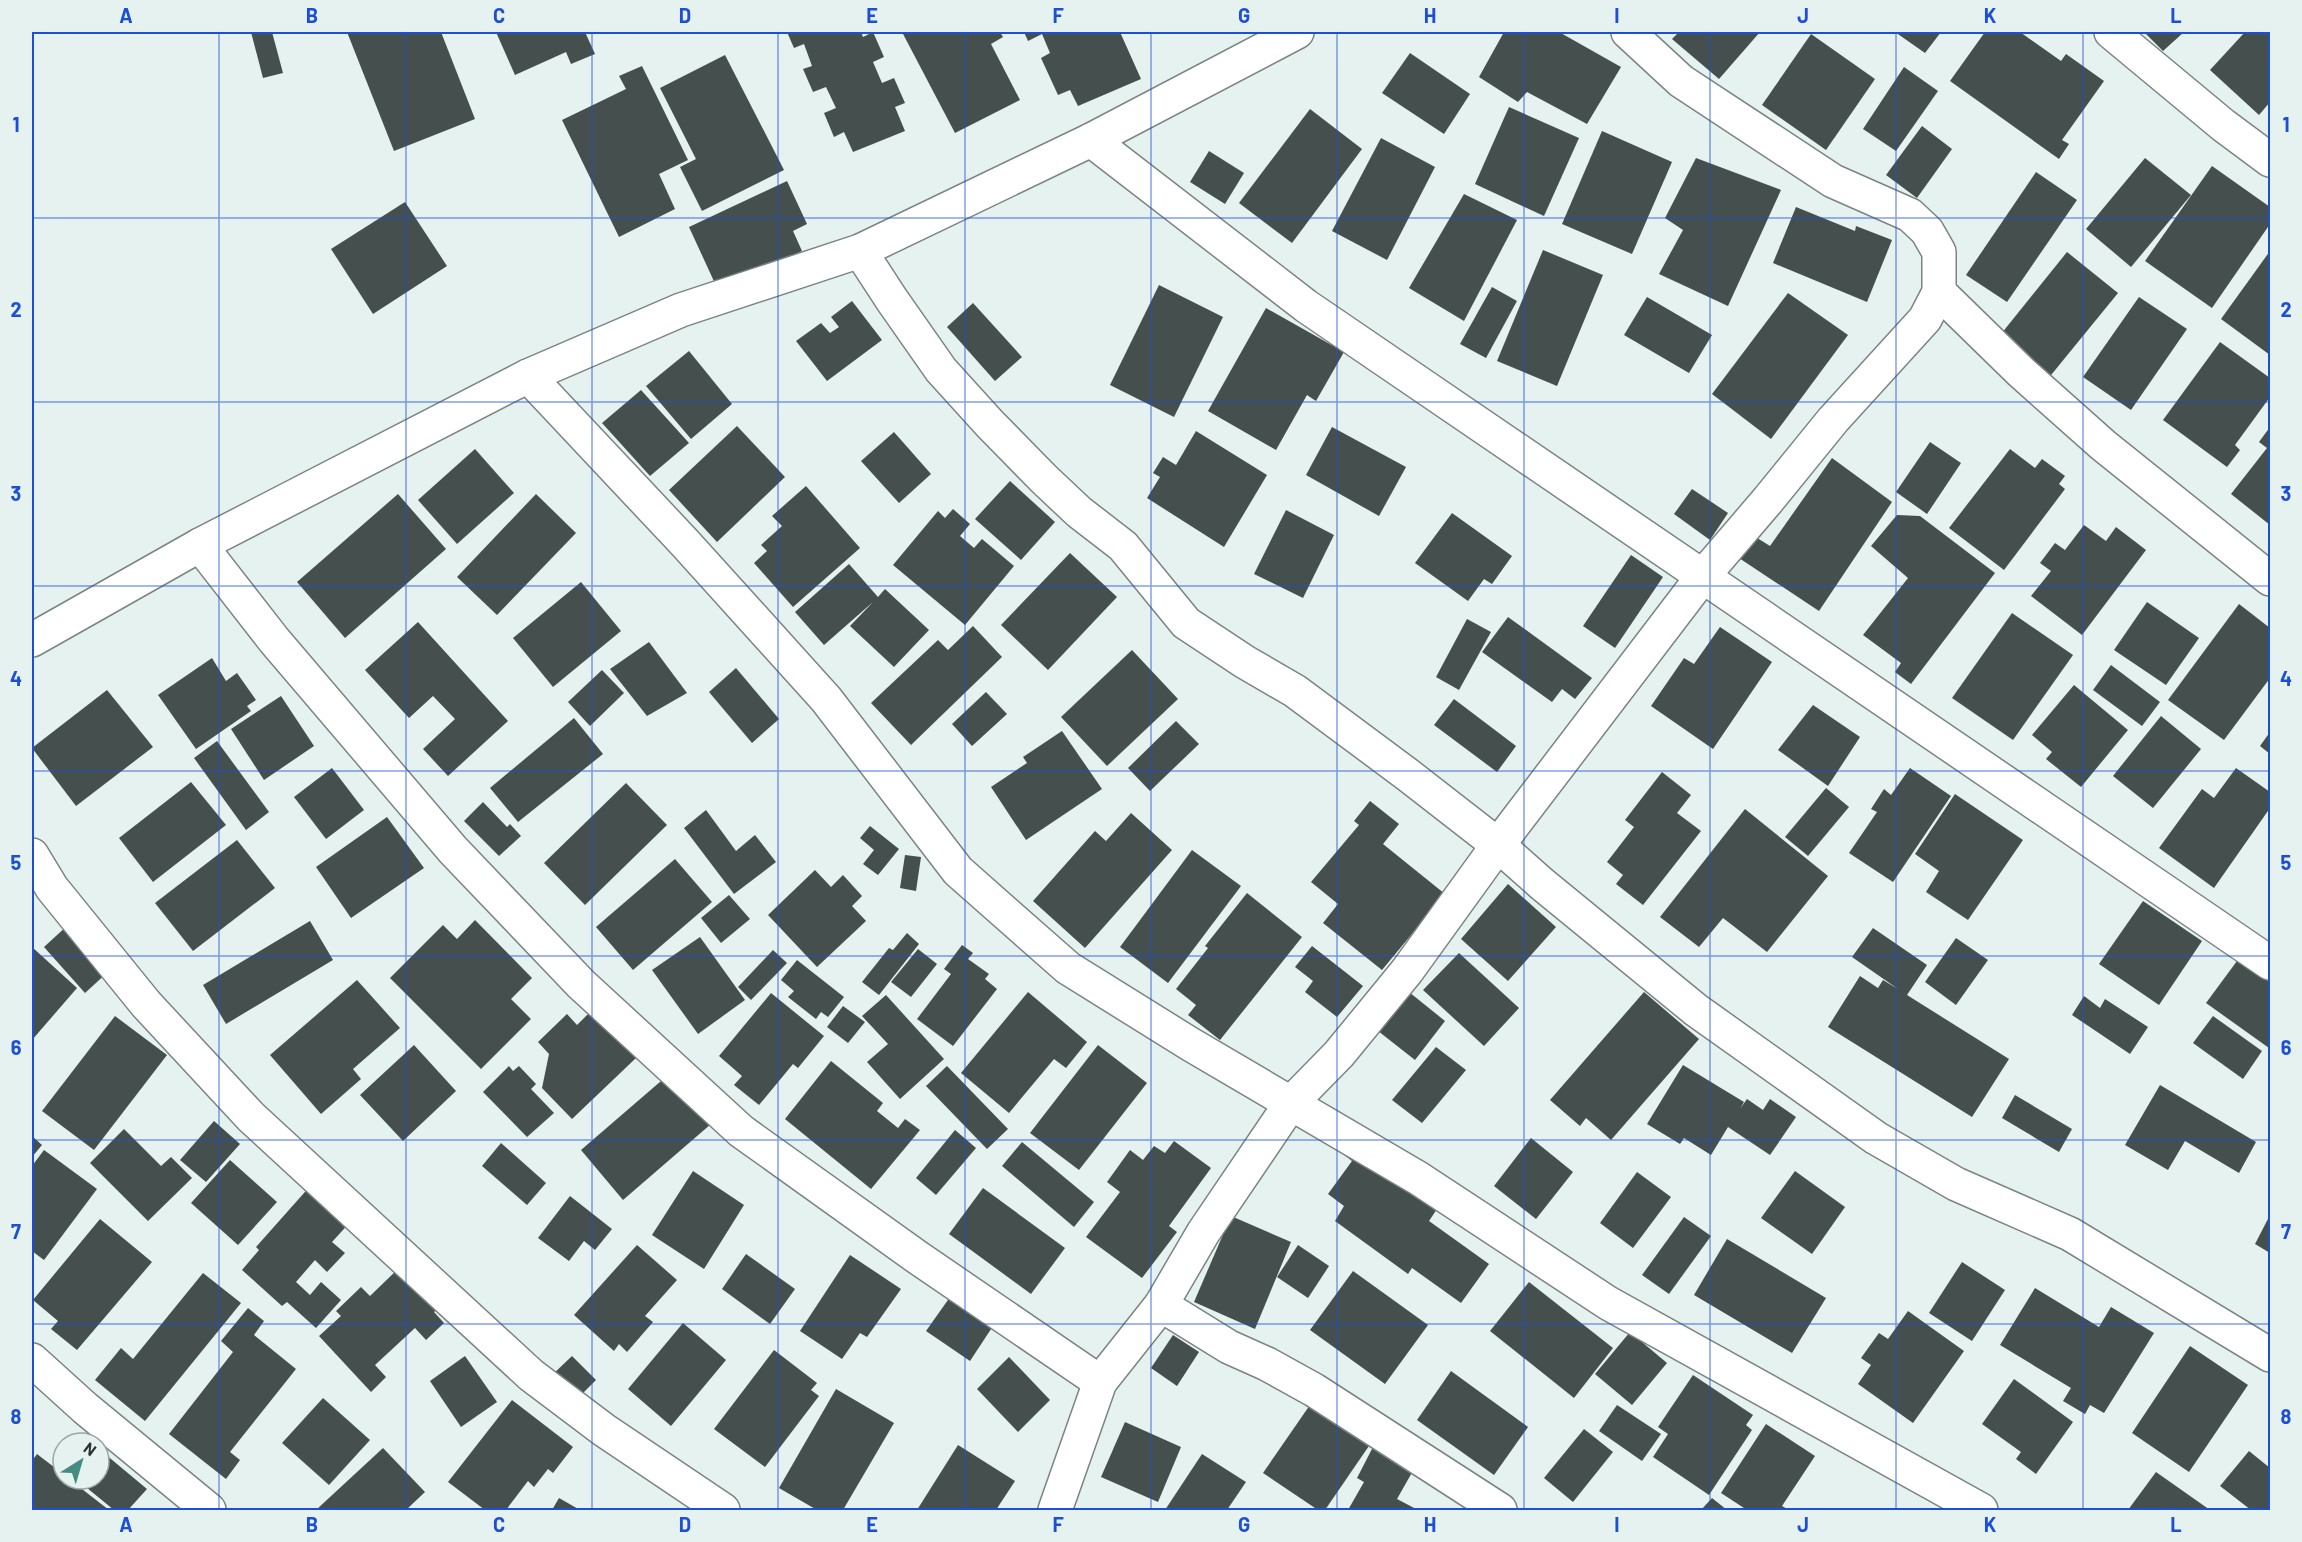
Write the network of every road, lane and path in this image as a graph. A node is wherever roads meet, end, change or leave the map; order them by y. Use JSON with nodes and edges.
{"nodes":[{"id":1,"x":1298,"y":32,"type":"edge"},
{"id":2,"x":1628,"y":32,"type":"edge"},
{"id":3,"x":2111,"y":32,"type":"edge"},
{"id":4,"x":1091,"y":140,"type":"junction"},
{"id":5,"x":2264,"y":143,"type":"edge"},
{"id":6,"x":860,"y":251,"type":"junction"},
{"id":7,"x":1939,"y":292,"type":"junction"},
{"id":8,"x":528,"y":376,"type":"junction"},
{"id":9,"x":200,"y":545,"type":"junction"},
{"id":10,"x":1703,"y":576,"type":"junction"},
{"id":11,"x":2271,"y":579,"type":"edge"},
{"id":12,"x":32,"y":640,"type":"edge"},
{"id":13,"x":1498,"y":845,"type":"junction"},
{"id":14,"x":32,"y":855,"type":"edge"},
{"id":15,"x":2271,"y":963,"type":"edge"},
{"id":16,"x":1291,"y":1103,"type":"junction"},
{"id":17,"x":1161,"y":1305,"type":"junction"},
{"id":18,"x":2271,"y":1355,"type":"edge"},
{"id":19,"x":32,"y":1360,"type":"edge"},
{"id":20,"x":1100,"y":1382,"type":"junction"},
{"id":21,"x":1059,"y":1509,"type":"edge"},
{"id":22,"x":209,"y":1510,"type":"edge"},
{"id":23,"x":723,"y":1510,"type":"edge"},
{"id":24,"x":1500,"y":1510,"type":"edge"},
{"id":25,"x":1981,"y":1510,"type":"edge"}],
"edges":[{"from":1,"to":4,"type":"street"},
{"from":2,"to":7,"type":"street"},
{"from":3,"to":5,"type":"street"},
{"from":4,"to":6,"type":"street"},
{"from":4,"to":10,"type":"street"},
{"from":6,"to":8,"type":"street"},
{"from":6,"to":13,"type":"street"},
{"from":7,"to":10,"type":"street"},
{"from":7,"to":11,"type":"street"},
{"from":8,"to":9,"type":"street"},
{"from":8,"to":16,"type":"street"},
{"from":9,"to":12,"type":"street"},
{"from":9,"to":20,"type":"street"},
{"from":10,"to":13,"type":"street"},
{"from":10,"to":15,"type":"street"},
{"from":13,"to":16,"type":"street"},
{"from":13,"to":18,"type":"street"},
{"from":14,"to":23,"type":"street"},
{"from":16,"to":17,"type":"street"},
{"from":16,"to":25,"type":"street"},
{"from":17,"to":20,"type":"street"},
{"from":17,"to":24,"type":"street"},
{"from":19,"to":22,"type":"street"},
{"from":20,"to":21,"type":"street"}]}
